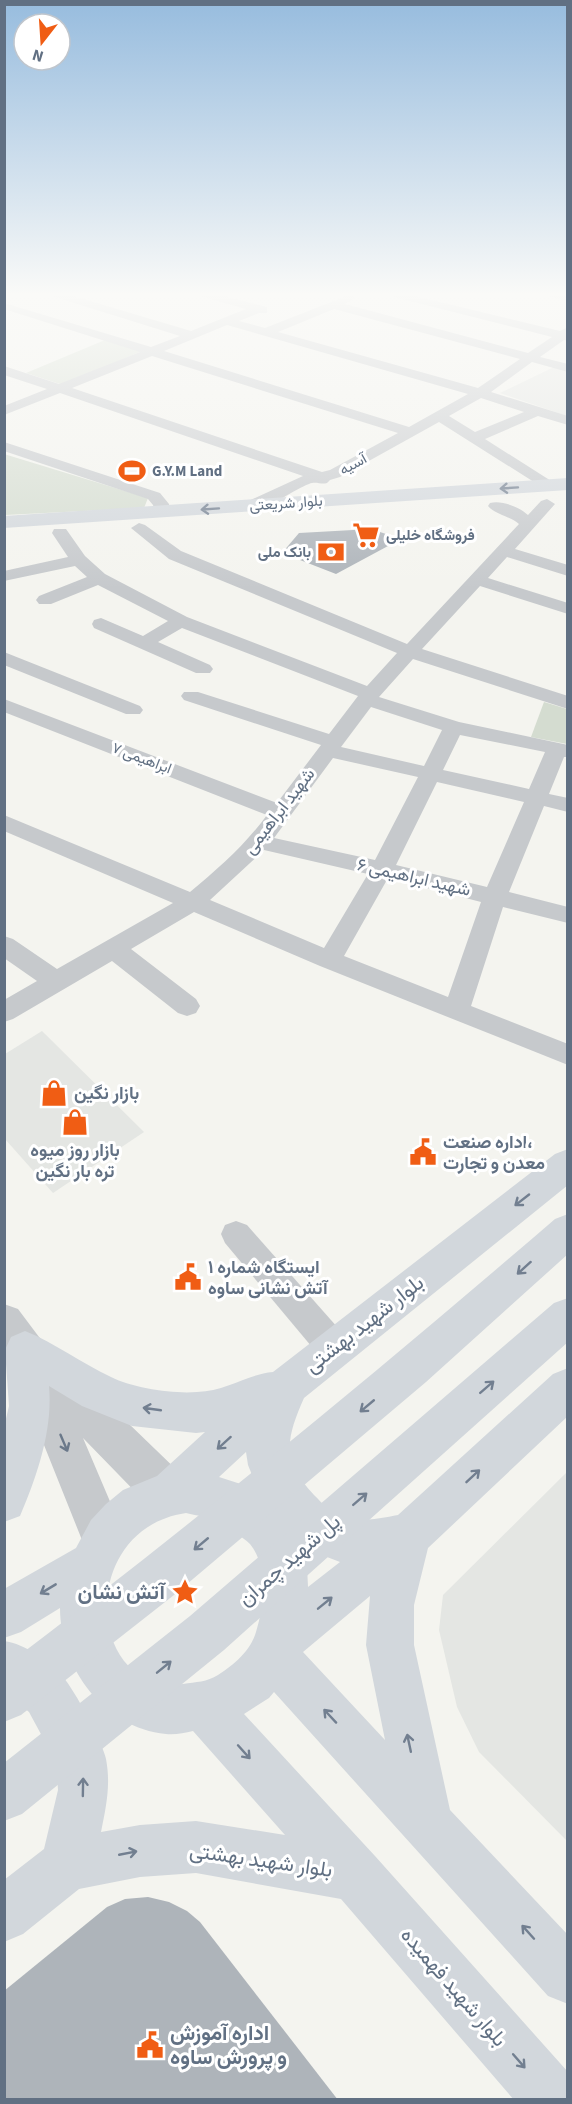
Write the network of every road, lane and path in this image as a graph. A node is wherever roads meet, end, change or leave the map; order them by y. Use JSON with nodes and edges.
{"nodes":[{"id":1,"x":52,"y":393,"type":"edge"},
{"id":2,"x":75,"y":393,"type":"edge"},
{"id":3,"x":286,"y":393,"type":"edge"},
{"id":4,"x":480,"y":393,"type":"joint"},
{"id":5,"x":4,"y":411,"type":"edge"},
{"id":6,"x":537,"y":411,"type":"junction"},
{"id":7,"x":439,"y":416,"type":"junction"},
{"id":8,"x":567,"y":421,"type":"edge"},
{"id":9,"x":411,"y":432,"type":"junction"},
{"id":10,"x":474,"y":438,"type":"junction"},
{"id":11,"x":4,"y":446,"type":"edge"},
{"id":12,"x":319,"y":476,"type":"junction"},
{"id":13,"x":555,"y":491,"type":"edge"},
{"id":14,"x":343,"y":498,"type":"junction"},
{"id":15,"x":567,"y":502,"type":"edge"},
{"id":16,"x":250,"y":506,"type":"junction"},
{"id":17,"x":496,"y":506,"type":"junction"},
{"id":18,"x":162,"y":512,"type":"junction"},
{"id":19,"x":4,"y":522,"type":"edge"},
{"id":20,"x":528,"y":524,"type":"junction"},
{"id":21,"x":140,"y":528,"type":"junction"},
{"id":22,"x":60,"y":533,"type":"junction"},
{"id":23,"x":4,"y":536,"type":"edge"},
{"id":24,"x":504,"y":551,"type":"junction"},
{"id":25,"x":80,"y":560,"type":"junction"},
{"id":26,"x":567,"y":571,"type":"edge"},
{"id":27,"x":4,"y":576,"type":"edge"},
{"id":28,"x":99,"y":578,"type":"junction"},
{"id":29,"x":475,"y":579,"type":"junction"},
{"id":30,"x":45,"y":600,"type":"dead end"},
{"id":31,"x":567,"y":609,"type":"edge"},
{"id":32,"x":181,"y":621,"type":"junction"},
{"id":33,"x":101,"y":624,"type":"dead end"},
{"id":34,"x":144,"y":644,"type":"junction"},
{"id":35,"x":408,"y":651,"type":"junction"},
{"id":36,"x":4,"y":658,"type":"edge"},
{"id":37,"x":203,"y":669,"type":"dead end"},
{"id":38,"x":191,"y":696,"type":"dead end"},
{"id":39,"x":368,"y":696,"type":"junction"},
{"id":40,"x":567,"y":703,"type":"edge"},
{"id":41,"x":4,"y":705,"type":"edge"},
{"id":42,"x":133,"y":710,"type":"dead end"},
{"id":43,"x":454,"y":727,"type":"junction"},
{"id":44,"x":329,"y":746,"type":"junction"},
{"id":45,"x":562,"y":750,"type":"edge"},
{"id":46,"x":429,"y":775,"type":"junction"},
{"id":47,"x":538,"y":798,"type":"junction"},
{"id":48,"x":567,"y":805,"type":"edge"},
{"id":49,"x":280,"y":812,"type":"junction"},
{"id":50,"x":4,"y":822,"type":"edge"},
{"id":51,"x":259,"y":842,"type":"junction"},
{"id":52,"x":382,"y":869,"type":"junction"},
{"id":53,"x":495,"y":896,"type":"junction"},
{"id":54,"x":193,"y":902,"type":"junction"},
{"id":55,"x":567,"y":915,"type":"edge"},
{"id":56,"x":4,"y":945,"type":"edge"},
{"id":57,"x":114,"y":949,"type":"junction"},
{"id":58,"x":329,"y":960,"type":"junction"},
{"id":59,"x":57,"y":982,"type":"junction"},
{"id":60,"x":187,"y":1006,"type":"dead end"},
{"id":61,"x":456,"y":1010,"type":"junction"},
{"id":62,"x":4,"y":1011,"type":"edge"},
{"id":63,"x":567,"y":1055,"type":"edge"},
{"id":64,"x":567,"y":1164,"type":"edge"},
{"id":65,"x":567,"y":1230,"type":"edge"},
{"id":66,"x":236,"y":1234,"type":"dead end"},
{"id":67,"x":567,"y":1316,"type":"edge"},
{"id":68,"x":15,"y":1336,"type":"edge"},
{"id":69,"x":334,"y":1348,"type":"junction"},
{"id":70,"x":290,"y":1384,"type":"junction"},
{"id":71,"x":567,"y":1388,"type":"edge"},
{"id":72,"x":169,"y":1494,"type":"junction"},
{"id":73,"x":4,"y":1500,"type":"edge"},
{"id":74,"x":409,"y":1535,"type":"junction"},
{"id":75,"x":97,"y":1551,"type":"junction"},
{"id":76,"x":4,"y":1615,"type":"edge"},
{"id":77,"x":276,"y":1647,"type":"junction"},
{"id":78,"x":4,"y":1665,"type":"edge"},
{"id":79,"x":4,"y":1698,"type":"edge"},
{"id":80,"x":205,"y":1708,"type":"junction"},
{"id":81,"x":4,"y":1796,"type":"edge"},
{"id":82,"x":427,"y":1821,"type":"junction"},
{"id":83,"x":67,"y":1865,"type":"junction"},
{"id":84,"x":356,"y":1875,"type":"junction"},
{"id":85,"x":4,"y":1915,"type":"edge"},
{"id":86,"x":567,"y":1976,"type":"edge"},
{"id":87,"x":553,"y":2100,"type":"edge"}],
"edges":[{"from":1,"to":5,"type":"street"},
{"from":2,"to":12,"type":"street"},
{"from":3,"to":9,"type":"street"},
{"from":4,"to":6,"type":"street"},
{"from":4,"to":7,"type":"street","name":"آسیه"},
{"from":6,"to":8,"type":"street"},
{"from":6,"to":10,"type":"street"},
{"from":7,"to":9,"type":"street","name":"آسیه"},
{"from":7,"to":10,"type":"street"},
{"from":9,"to":12,"type":"street","name":"آسیه"},
{"from":10,"to":13,"type":"street"},
{"from":11,"to":18,"type":"street"},
{"from":12,"to":14,"type":"street"},
{"from":12,"to":16,"type":"street","name":"آسیه"},
{"from":13,"to":14,"type":"main road","name":"بلوار شریعتی","one_way":true},
{"from":13,"to":15,"type":"main road","name":"بلوار شریعتی"},
{"from":13,"to":17,"type":"main road","name":"بلوار شریعتی"},
{"from":13,"to":20,"type":"street","name":"شهید ابراهیمی"},
{"from":14,"to":16,"type":"main road","name":"بلوار شریعتی"},
{"from":16,"to":18,"type":"main road","name":"بلوار شریعتی","one_way":true},
{"from":17,"to":20,"type":"street"},
{"from":17,"to":21,"type":"main road","name":"بلوار شریعتی"},
{"from":18,"to":19,"type":"main road","name":"بلوار شریعتی"},
{"from":20,"to":24,"type":"street","name":"شهید ابراهیمی"},
{"from":21,"to":22,"type":"main road","name":"بلوار شریعتی"},
{"from":21,"to":35,"type":"street"},
{"from":22,"to":23,"type":"main road","name":"بلوار شریعتی"},
{"from":22,"to":25,"type":"street"},
{"from":24,"to":26,"type":"street"},
{"from":24,"to":29,"type":"street","name":"شهید ابراهیمی"},
{"from":25,"to":27,"type":"street"},
{"from":25,"to":28,"type":"street"},
{"from":28,"to":30,"type":"street"},
{"from":28,"to":32,"type":"street"},
{"from":29,"to":31,"type":"street"},
{"from":29,"to":35,"type":"street","name":"شهید ابراهیمی"},
{"from":32,"to":34,"type":"street"},
{"from":32,"to":39,"type":"street"},
{"from":33,"to":34,"type":"street"},
{"from":34,"to":37,"type":"street"},
{"from":35,"to":39,"type":"street","name":"شهید ابراهیمی"},
{"from":35,"to":40,"type":"street"},
{"from":36,"to":42,"type":"street"},
{"from":38,"to":44,"type":"street"},
{"from":39,"to":43,"type":"street"},
{"from":39,"to":44,"type":"street","name":"شهید ابراهیمی"},
{"from":41,"to":49,"type":"street","name":"ابراهیمی ۷"},
{"from":43,"to":45,"type":"street"},
{"from":43,"to":46,"type":"street"},
{"from":44,"to":46,"type":"street"},
{"from":44,"to":49,"type":"street","name":"شهید ابراهیمی"},
{"from":45,"to":47,"type":"street"},
{"from":46,"to":47,"type":"street"},
{"from":46,"to":52,"type":"street"},
{"from":47,"to":48,"type":"street"},
{"from":47,"to":53,"type":"street"},
{"from":49,"to":51,"type":"street","name":"شهید ابراهیمی"},
{"from":50,"to":54,"type":"street"},
{"from":51,"to":52,"type":"street","name":"شهید ابراهیمی ۶"},
{"from":51,"to":54,"type":"street","name":"شهید ابراهیمی"},
{"from":52,"to":53,"type":"street","name":"شهید ابراهیمی ۶"},
{"from":52,"to":58,"type":"street"},
{"from":53,"to":55,"type":"street","name":"شهید ابراهیمی ۶"},
{"from":53,"to":61,"type":"street"},
{"from":54,"to":57,"type":"street","name":"شهید ابراهیمی"},
{"from":54,"to":58,"type":"street"},
{"from":56,"to":59,"type":"street"},
{"from":57,"to":59,"type":"street","name":"شهید ابراهیمی"},
{"from":57,"to":60,"type":"street"},
{"from":58,"to":61,"type":"street"},
{"from":59,"to":62,"type":"street","name":"شهید ابراهیمی"},
{"from":61,"to":63,"type":"street"},
{"from":64,"to":69,"type":"main road","name":"بلوار شهید بهشتی","one_way":true},
{"from":65,"to":79,"type":"main road","one_way":true},
{"from":66,"to":69,"type":"street"},
{"from":81,"to":67,"type":"main road","name":"پل شهید چمران","one_way":true},
{"from":70,"to":68,"type":"main road","one_way":true},
{"from":68,"to":72,"type":"street"},
{"from":68,"to":73,"type":"main road"},
{"from":68,"to":75,"type":"street","one_way":true},
{"from":69,"to":70,"type":"main road","name":"بلوار شهید بهشتی"},
{"from":70,"to":72,"type":"main road","name":"بلوار شهید بهشتی","one_way":true},
{"from":70,"to":74,"type":"main road"},
{"from":74,"to":71,"type":"main road","one_way":true},
{"from":72,"to":75,"type":"main road"},
{"from":72,"to":77,"type":"main road"},
{"from":77,"to":74,"type":"main road","one_way":true},
{"from":82,"to":74,"type":"main road","one_way":true},
{"from":75,"to":76,"type":"main road","one_way":true},
{"from":75,"to":80,"type":"main road"},
{"from":77,"to":80,"type":"main road"},
{"from":82,"to":77,"type":"main road","one_way":true},
{"from":83,"to":78,"type":"main road","one_way":true},
{"from":80,"to":84,"type":"main road","name":"بلوار شهید فهمیده","one_way":true},
{"from":86,"to":82,"type":"main road","one_way":true},
{"from":83,"to":84,"type":"main road","name":"بلوار شهید بهشتی","one_way":true},
{"from":83,"to":85,"type":"main road","name":"بلوار شهید بهشتی"},
{"from":84,"to":87,"type":"main road","name":"بلوار شهید فهمیده","one_way":true}]}
